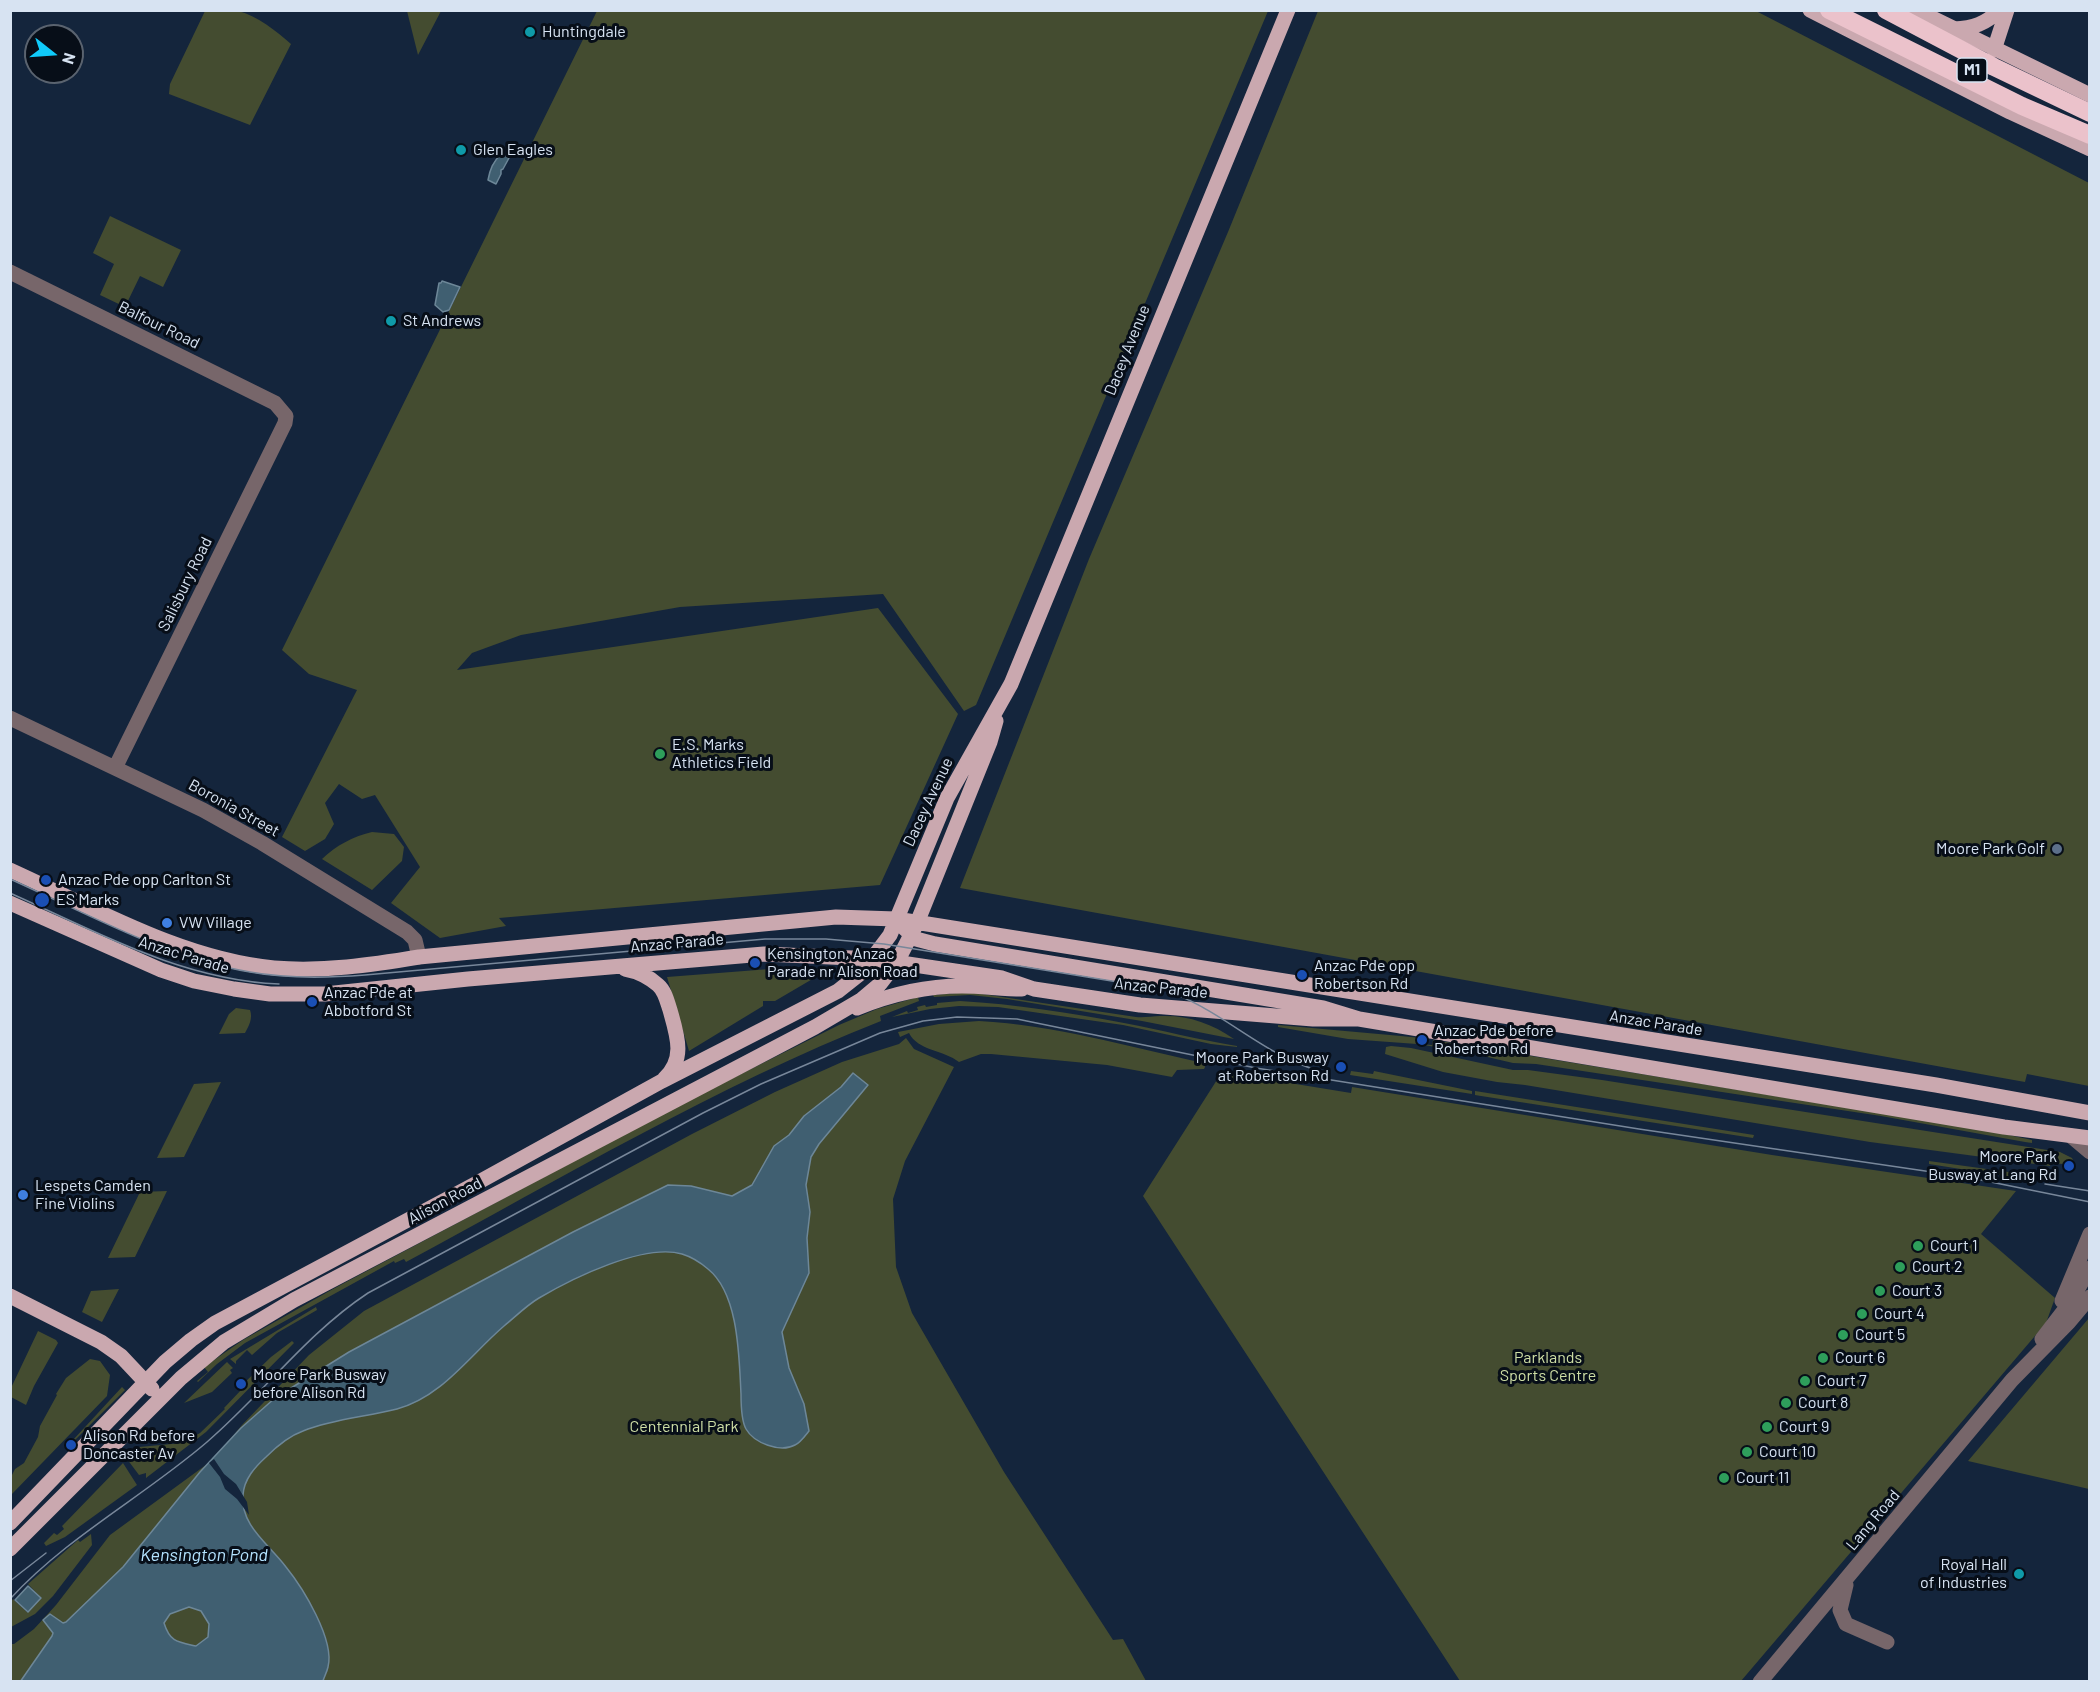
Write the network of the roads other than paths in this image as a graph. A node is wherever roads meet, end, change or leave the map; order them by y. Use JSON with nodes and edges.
{"nodes":[{"id":1,"x":1288,"y":10,"type":"edge"},
{"id":2,"x":1810,"y":10,"type":"edge"},
{"id":3,"x":1829,"y":10,"type":"edge"},
{"id":4,"x":1855,"y":10,"type":"edge"},
{"id":5,"x":1886,"y":10,"type":"edge"},
{"id":6,"x":1916,"y":10,"type":"edge"},
{"id":7,"x":1999,"y":10,"type":"edge"},
{"id":8,"x":2007,"y":10,"type":"edge"},
{"id":9,"x":1954,"y":29,"type":"junction"},
{"id":10,"x":1994,"y":50,"type":"junction"},
{"id":11,"x":2090,"y":95,"type":"edge"},
{"id":12,"x":2090,"y":113,"type":"edge"},
{"id":13,"x":2090,"y":127,"type":"edge"},
{"id":14,"x":2090,"y":135,"type":"edge"},
{"id":15,"x":2090,"y":149,"type":"edge"},
{"id":16,"x":10,"y":272,"type":"edge"},
{"id":17,"x":286,"y":417,"type":"joint"},
{"id":18,"x":1001,"y":704,"type":"junction"},
{"id":19,"x":10,"y":718,"type":"edge"},
{"id":20,"x":115,"y":768,"type":"junction"},
{"id":21,"x":10,"y":870,"type":"edge"},
{"id":22,"x":10,"y":903,"type":"edge"},
{"id":23,"x":896,"y":919,"type":"junction"},
{"id":24,"x":914,"y":929,"type":"junction"},
{"id":25,"x":1054,"y":946,"type":"junction"},
{"id":26,"x":419,"y":957,"type":"junction"},
{"id":27,"x":874,"y":959,"type":"junction"},
{"id":28,"x":897,"y":962,"type":"junction"},
{"id":29,"x":616,"y":967,"type":"junction"},
{"id":30,"x":1198,"y":988,"type":"junction"},
{"id":31,"x":1034,"y":989,"type":"junction"},
{"id":32,"x":1359,"y":1019,"type":"junction"},
{"id":33,"x":814,"y":1027,"type":"junction"},
{"id":34,"x":662,"y":1081,"type":"junction"},
{"id":35,"x":2090,"y":1103,"type":"edge"},
{"id":36,"x":2054,"y":1108,"type":"junction"},
{"id":37,"x":2090,"y":1113,"type":"edge"},
{"id":38,"x":2071,"y":1136,"type":"junction"},
{"id":39,"x":2090,"y":1138,"type":"edge"},
{"id":40,"x":2090,"y":1152,"type":"edge"},
{"id":41,"x":2090,"y":1234,"type":"edge"},
{"id":42,"x":2090,"y":1268,"type":"edge"},
{"id":43,"x":10,"y":1296,"type":"edge"},
{"id":44,"x":2090,"y":1297,"type":"edge"},
{"id":45,"x":2049,"y":1329,"type":"junction"},
{"id":46,"x":2012,"y":1380,"type":"junction"},
{"id":47,"x":146,"y":1382,"type":"junction"},
{"id":48,"x":160,"y":1398,"type":"junction"},
{"id":49,"x":10,"y":1523,"type":"edge"},
{"id":50,"x":10,"y":1550,"type":"edge"},
{"id":51,"x":1849,"y":1576,"type":"junction"},
{"id":52,"x":1887,"y":1642,"type":"dead end"},
{"id":53,"x":1760,"y":1682,"type":"edge"}],
"edges":[{"from":1,"to":18,"type":"main road","name":"Dacey Avenue"},
{"from":2,"to":15,"type":"main road"},
{"from":3,"to":14,"type":"highway"},
{"from":4,"to":13,"type":"highway","number":"M1"},
{"from":5,"to":12,"type":"highway","number":"M1"},
{"from":6,"to":9,"type":"main road"},
{"from":7,"to":9,"type":"main road"},
{"from":8,"to":10,"type":"main road"},
{"from":9,"to":10,"type":"main road"},
{"from":10,"to":11,"type":"main road"},
{"from":16,"to":17,"type":"street","name":"Balfour Road"},
{"from":17,"to":20,"type":"street","name":"Salisbury Road"},
{"from":18,"to":23,"type":"main road","name":"Dacey Avenue"},
{"from":18,"to":24,"type":"main road","name":"Dacey Avenue"},
{"from":19,"to":20,"type":"street","name":"Boronia Street"},
{"from":20,"to":26,"type":"street","name":"Boronia Street"},
{"from":21,"to":26,"type":"main road","name":"Anzac Parade"},
{"from":22,"to":29,"type":"main road","name":"Anzac Parade"},
{"from":23,"to":24,"type":"main road","name":"Anzac Parade"},
{"from":23,"to":26,"type":"main road","name":"Anzac Parade"},
{"from":23,"to":27,"type":"main road","name":"Alison Road"},
{"from":24,"to":25,"type":"main road","name":"Anzac Parade"},
{"from":24,"to":28,"type":"main road","name":"Alison Road"},
{"from":24,"to":30,"type":"main road","name":"Anzac Parade"},
{"from":25,"to":30,"type":"main road"},
{"from":25,"to":36,"type":"main road","name":"Anzac Parade"},
{"from":27,"to":28,"type":"main road","name":"Anzac Parade"},
{"from":27,"to":29,"type":"main road","name":"Anzac Parade"},
{"from":27,"to":34,"type":"main road","name":"Alison Road"},
{"from":28,"to":31,"type":"main road","name":"Anzac Parade"},
{"from":28,"to":33,"type":"main road","name":"Alison Road"},
{"from":29,"to":34,"type":"main road"},
{"from":30,"to":32,"type":"main road","name":"Anzac Parade"},
{"from":31,"to":32,"type":"main road","name":"Anzac Parade"},
{"from":31,"to":33,"type":"main road"},
{"from":32,"to":38,"type":"main road","name":"Anzac Parade"},
{"from":33,"to":48,"type":"main road","name":"Alison Road"},
{"from":34,"to":47,"type":"main road","name":"Alison Road"},
{"from":35,"to":36,"type":"main road"},
{"from":36,"to":37,"type":"main road","name":"Anzac Parade"},
{"from":38,"to":39,"type":"main road","name":"Anzac Parade"},
{"from":38,"to":40,"type":"street"},
{"from":41,"to":45,"type":"street"},
{"from":42,"to":45,"type":"street","name":"Lang Road"},
{"from":43,"to":47,"type":"main road"},
{"from":44,"to":46,"type":"street","name":"Lang Road"},
{"from":45,"to":46,"type":"street","name":"Lang Road"},
{"from":46,"to":51,"type":"street","name":"Lang Road"},
{"from":47,"to":48,"type":"main road"},
{"from":47,"to":49,"type":"main road","name":"Alison Road"},
{"from":48,"to":50,"type":"main road","name":"Alison Road"},
{"from":51,"to":52,"type":"street"},
{"from":51,"to":53,"type":"street","name":"Lang Road"}]}
